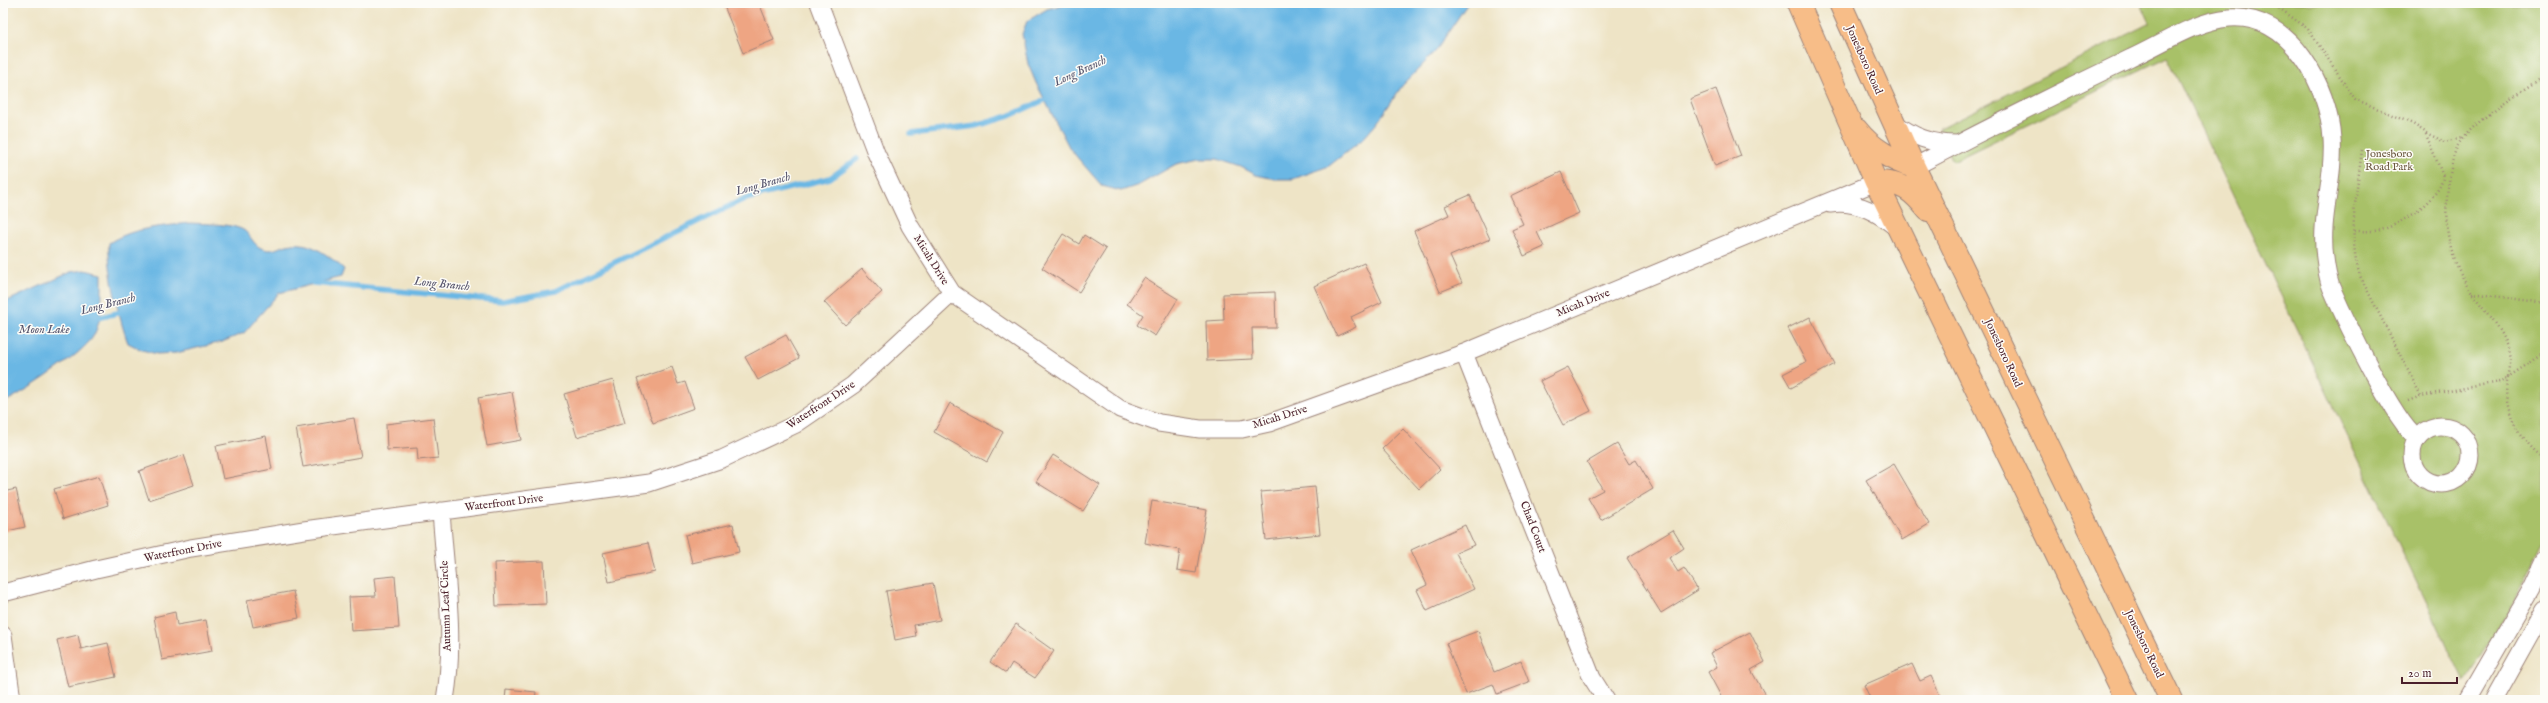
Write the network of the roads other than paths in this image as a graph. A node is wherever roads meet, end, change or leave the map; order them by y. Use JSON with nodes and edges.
{"nodes":[{"id":1,"x":820,"y":3,"type":"edge"},
{"id":2,"x":1798,"y":3,"type":"edge"},
{"id":3,"x":1840,"y":3,"type":"edge"},
{"id":4,"x":1848,"y":119,"type":"junction"},
{"id":5,"x":1892,"y":121,"type":"junction"},
{"id":6,"x":1958,"y":144,"type":"junction"},
{"id":7,"x":1914,"y":167,"type":"junction"},
{"id":8,"x":1876,"y":182,"type":"junction"},
{"id":9,"x":1822,"y":205,"type":"junction"},
{"id":10,"x":1900,"y":231,"type":"junction"},
{"id":11,"x":1947,"y":235,"type":"junction"},
{"id":12,"x":952,"y":293,"type":"junction"},
{"id":13,"x":1464,"y":352,"type":"junction"},
{"id":14,"x":2417,"y":438,"type":"dead end"},
{"id":15,"x":441,"y":511,"type":"junction"},
{"id":16,"x":2545,"y":560,"type":"edge"},
{"id":17,"x":3,"y":593,"type":"edge"},
{"id":18,"x":2545,"y":609,"type":"edge"},
{"id":19,"x":3,"y":635,"type":"edge"},
{"id":20,"x":12,"y":700,"type":"edge"},
{"id":21,"x":445,"y":700,"type":"edge"},
{"id":22,"x":1606,"y":700,"type":"edge"},
{"id":23,"x":2128,"y":700,"type":"edge"},
{"id":24,"x":2171,"y":700,"type":"edge"},
{"id":25,"x":2467,"y":700,"type":"edge"},
{"id":26,"x":2494,"y":700,"type":"edge"}],
"edges":[{"from":1,"to":12,"type":"street","name":"Micah Drive"},
{"from":2,"to":4,"type":"main road"},
{"from":3,"to":5,"type":"main road","name":"Jonesboro Road"},
{"from":4,"to":7,"type":"main road"},
{"from":4,"to":8,"type":"main road"},
{"from":5,"to":6,"type":"street"},
{"from":5,"to":7,"type":"main road","name":"Jonesboro Road"},
{"from":6,"to":7,"type":"street"},
{"from":6,"to":14,"type":"street"},
{"from":7,"to":11,"type":"main road","name":"Jonesboro Road"},
{"from":8,"to":9,"type":"street","name":"Micah Drive"},
{"from":8,"to":10,"type":"main road"},
{"from":8,"to":11,"type":"main road"},
{"from":9,"to":10,"type":"street"},
{"from":9,"to":13,"type":"street","name":"Micah Drive"},
{"from":10,"to":23,"type":"main road"},
{"from":11,"to":24,"type":"main road","name":"Jonesboro Road"},
{"from":12,"to":13,"type":"street","name":"Micah Drive"},
{"from":12,"to":15,"type":"street","name":"Waterfront Drive"},
{"from":13,"to":22,"type":"street","name":"Chad Court"},
{"from":15,"to":17,"type":"street","name":"Waterfront Drive"},
{"from":15,"to":21,"type":"street","name":"Autumn Leaf Circle"},
{"from":16,"to":25,"type":"street"},
{"from":18,"to":26,"type":"street"},
{"from":19,"to":20,"type":"street"}]}
